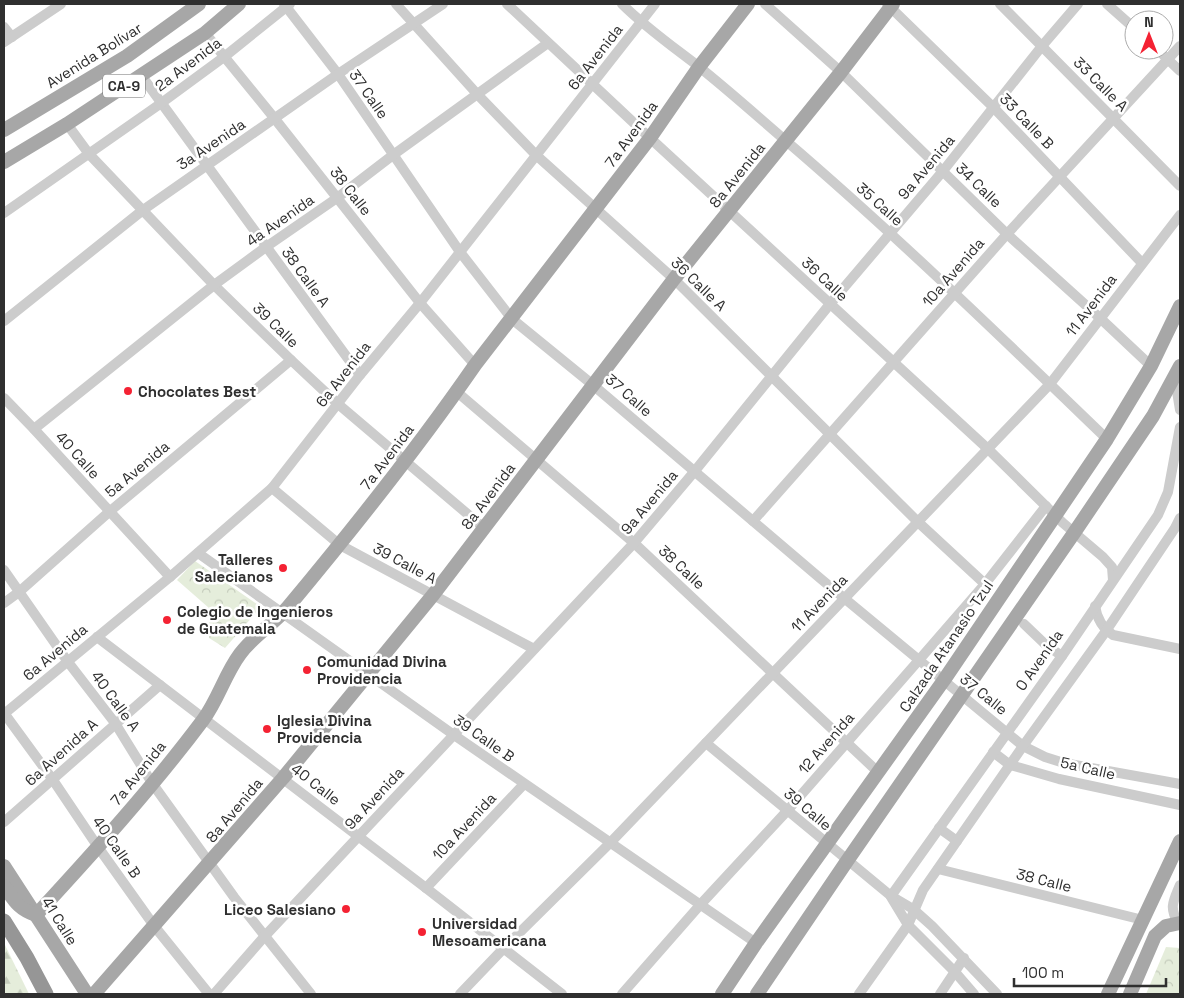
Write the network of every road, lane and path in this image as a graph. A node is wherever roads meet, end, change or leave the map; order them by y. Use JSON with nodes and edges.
{"nodes":[{"id":1,"x":61,"y":4,"type":"edge"},
{"id":2,"x":239,"y":4,"type":"edge"},
{"id":3,"x":396,"y":4,"type":"edge"},
{"id":4,"x":443,"y":4,"type":"edge"},
{"id":5,"x":508,"y":4,"type":"edge"},
{"id":6,"x":622,"y":4,"type":"edge"},
{"id":7,"x":655,"y":4,"type":"edge"},
{"id":8,"x":748,"y":4,"type":"edge"},
{"id":9,"x":765,"y":4,"type":"edge"},
{"id":10,"x":1000,"y":4,"type":"edge"},
{"id":11,"x":1078,"y":4,"type":"edge"},
{"id":12,"x":1108,"y":4,"type":"edge"},
{"id":13,"x":286,"y":5,"type":"edge"},
{"id":14,"x":890,"y":5,"type":"edge"},
{"id":15,"x":191,"y":6,"type":"edge"},
{"id":16,"x":1124,"y":19,"type":"edge"},
{"id":17,"x":414,"y":23,"type":"junction"},
{"id":18,"x":641,"y":23,"type":"junction"},
{"id":19,"x":4,"y":27,"type":"edge"},
{"id":20,"x":204,"y":33,"type":"junction"},
{"id":21,"x":8,"y":39,"type":"edge"},
{"id":22,"x":548,"y":43,"type":"junction"},
{"id":23,"x":1042,"y":46,"type":"junction"},
{"id":24,"x":224,"y":57,"type":"junction"},
{"id":25,"x":1167,"y":60,"type":"edge"},
{"id":26,"x":1169,"y":60,"type":"edge"},
{"id":27,"x":699,"y":67,"type":"junction"},
{"id":28,"x":1180,"y":71,"type":"edge"},
{"id":29,"x":841,"y":72,"type":"junction"},
{"id":30,"x":338,"y":74,"type":"junction"},
{"id":31,"x":140,"y":75,"type":"junction"},
{"id":32,"x":592,"y":84,"type":"junction"},
{"id":33,"x":478,"y":95,"type":"junction"},
{"id":34,"x":160,"y":104,"type":"junction"},
{"id":35,"x":994,"y":108,"type":"junction"},
{"id":36,"x":1114,"y":118,"type":"junction"},
{"id":37,"x":275,"y":119,"type":"junction"},
{"id":38,"x":67,"y":124,"type":"junction"},
{"id":39,"x":4,"y":130,"type":"edge"},
{"id":40,"x":650,"y":138,"type":"junction"},
{"id":41,"x":786,"y":140,"type":"junction"},
{"id":42,"x":89,"y":154,"type":"junction"},
{"id":43,"x":393,"y":155,"type":"junction"},
{"id":44,"x":536,"y":155,"type":"junction"},
{"id":45,"x":4,"y":162,"type":"edge"},
{"id":46,"x":206,"y":165,"type":"junction"},
{"id":47,"x":943,"y":171,"type":"junction"},
{"id":48,"x":1060,"y":176,"type":"junction"},
{"id":49,"x":1180,"y":186,"type":"edge"},
{"id":50,"x":338,"y":198,"type":"junction"},
{"id":51,"x":143,"y":210,"type":"junction"},
{"id":52,"x":595,"y":210,"type":"junction"},
{"id":53,"x":729,"y":211,"type":"junction"},
{"id":54,"x":4,"y":214,"type":"edge"},
{"id":55,"x":1180,"y":215,"type":"edge"},
{"id":56,"x":890,"y":233,"type":"junction"},
{"id":57,"x":1007,"y":234,"type":"junction"},
{"id":58,"x":266,"y":247,"type":"junction"},
{"id":59,"x":460,"y":252,"type":"junction"},
{"id":60,"x":1142,"y":263,"type":"junction"},
{"id":61,"x":674,"y":279,"type":"junction"},
{"id":62,"x":214,"y":285,"type":"junction"},
{"id":63,"x":955,"y":292,"type":"junction"},
{"id":64,"x":420,"y":303,"type":"junction"},
{"id":65,"x":830,"y":304,"type":"junction"},
{"id":66,"x":1180,"y":306,"type":"edge"},
{"id":67,"x":1100,"y":318,"type":"junction"},
{"id":68,"x":512,"y":319,"type":"junction"},
{"id":69,"x":4,"y":321,"type":"edge"},
{"id":70,"x":291,"y":360,"type":"junction"},
{"id":71,"x":894,"y":362,"type":"junction"},
{"id":72,"x":475,"y":365,"type":"junction"},
{"id":73,"x":1151,"y":366,"type":"junction"},
{"id":74,"x":1177,"y":372,"type":"edge"},
{"id":75,"x":360,"y":375,"type":"junction"},
{"id":76,"x":772,"y":376,"type":"junction"},
{"id":77,"x":1050,"y":384,"type":"junction"},
{"id":78,"x":593,"y":385,"type":"junction"},
{"id":79,"x":457,"y":392,"type":"junction"},
{"id":80,"x":6,"y":404,"type":"edge"},
{"id":81,"x":338,"y":404,"type":"junction"},
{"id":82,"x":1180,"y":410,"type":"edge"},
{"id":83,"x":1180,"y":427,"type":"edge"},
{"id":84,"x":34,"y":429,"type":"junction"},
{"id":85,"x":830,"y":434,"type":"junction"},
{"id":86,"x":1107,"y":439,"type":"junction"},
{"id":87,"x":988,"y":449,"type":"junction"},
{"id":88,"x":537,"y":459,"type":"junction"},
{"id":89,"x":405,"y":460,"type":"junction"},
{"id":90,"x":694,"y":472,"type":"junction"},
{"id":91,"x":272,"y":488,"type":"junction"},
{"id":92,"x":1050,"y":510,"type":"junction"},
{"id":93,"x":109,"y":512,"type":"junction"},
{"id":94,"x":1180,"y":518,"type":"edge"},
{"id":95,"x":753,"y":521,"type":"junction"},
{"id":96,"x":918,"y":522,"type":"junction"},
{"id":97,"x":484,"y":528,"type":"junction"},
{"id":98,"x":1074,"y":533,"type":"junction"},
{"id":99,"x":634,"y":543,"type":"junction"},
{"id":100,"x":340,"y":545,"type":"junction"},
{"id":101,"x":198,"y":553,"type":"junction"},
{"id":102,"x":4,"y":570,"type":"edge"},
{"id":103,"x":170,"y":577,"type":"junction"},
{"id":104,"x":1113,"y":580,"type":"junction"},
{"id":105,"x":985,"y":584,"type":"junction"},
{"id":106,"x":20,"y":592,"type":"junction"},
{"id":107,"x":433,"y":595,"type":"junction"},
{"id":108,"x":844,"y":598,"type":"junction"},
{"id":109,"x":4,"y":604,"type":"edge"},
{"id":110,"x":1095,"y":606,"type":"junction"},
{"id":111,"x":282,"y":615,"type":"junction"},
{"id":112,"x":1024,"y":624,"type":"dead end"},
{"id":113,"x":1106,"y":631,"type":"junction"},
{"id":114,"x":97,"y":637,"type":"junction"},
{"id":115,"x":1180,"y":648,"type":"edge"},
{"id":116,"x":534,"y":649,"type":"junction"},
{"id":117,"x":1062,"y":656,"type":"junction"},
{"id":118,"x":919,"y":660,"type":"junction"},
{"id":119,"x":68,"y":662,"type":"junction"},
{"id":120,"x":773,"y":673,"type":"junction"},
{"id":121,"x":368,"y":675,"type":"junction"},
{"id":122,"x":944,"y":680,"type":"junction"},
{"id":123,"x":160,"y":685,"type":"junction"},
{"id":124,"x":962,"y":696,"type":"junction"},
{"id":125,"x":4,"y":714,"type":"edge"},
{"id":126,"x":205,"y":718,"type":"junction"},
{"id":127,"x":115,"y":723,"type":"junction"},
{"id":128,"x":1006,"y":732,"type":"junction"},
{"id":129,"x":454,"y":735,"type":"junction"},
{"id":130,"x":847,"y":742,"type":"junction"},
{"id":131,"x":706,"y":743,"type":"junction"},
{"id":132,"x":1023,"y":746,"type":"junction"},
{"id":133,"x":993,"y":752,"type":"junction"},
{"id":134,"x":1010,"y":765,"type":"junction"},
{"id":135,"x":878,"y":772,"type":"junction"},
{"id":136,"x":283,"y":778,"type":"junction"},
{"id":137,"x":53,"y":780,"type":"junction"},
{"id":138,"x":152,"y":782,"type":"junction"},
{"id":139,"x":524,"y":784,"type":"junction"},
{"id":140,"x":1180,"y":784,"type":"edge"},
{"id":141,"x":1180,"y":805,"type":"edge"},
{"id":142,"x":787,"y":811,"type":"junction"},
{"id":143,"x":4,"y":822,"type":"edge"},
{"id":144,"x":939,"y":828,"type":"junction"},
{"id":145,"x":359,"y":836,"type":"junction"},
{"id":146,"x":957,"y":841,"type":"junction"},
{"id":147,"x":610,"y":843,"type":"junction"},
{"id":148,"x":826,"y":844,"type":"junction"},
{"id":149,"x":1180,"y":844,"type":"edge"},
{"id":150,"x":98,"y":847,"type":"junction"},
{"id":151,"x":847,"y":861,"type":"junction"},
{"id":152,"x":210,"y":862,"type":"junction"},
{"id":153,"x":4,"y":866,"type":"edge"},
{"id":154,"x":938,"y":869,"type":"junction"},
{"id":155,"x":1180,"y":885,"type":"edge"},
{"id":156,"x":4,"y":886,"type":"edge"},
{"id":157,"x":426,"y":888,"type":"junction"},
{"id":158,"x":891,"y":896,"type":"junction"},
{"id":159,"x":700,"y":905,"type":"junction"},
{"id":160,"x":913,"y":909,"type":"junction"},
{"id":161,"x":36,"y":914,"type":"junction"},
{"id":162,"x":1144,"y":920,"type":"junction"},
{"id":163,"x":4,"y":921,"type":"edge"},
{"id":164,"x":1179,"y":923,"type":"edge"},
{"id":165,"x":908,"y":925,"type":"junction"},
{"id":166,"x":155,"y":926,"type":"junction"},
{"id":167,"x":264,"y":936,"type":"junction"},
{"id":168,"x":756,"y":943,"type":"junction"},
{"id":169,"x":504,"y":948,"type":"junction"},
{"id":170,"x":964,"y":958,"type":"junction"},
{"id":171,"x":955,"y":972,"type":"junction"},
{"id":172,"x":46,"y":994,"type":"edge"},
{"id":173,"x":87,"y":994,"type":"edge"},
{"id":174,"x":94,"y":994,"type":"edge"},
{"id":175,"x":209,"y":994,"type":"edge"},
{"id":176,"x":214,"y":994,"type":"edge"},
{"id":177,"x":311,"y":994,"type":"edge"},
{"id":178,"x":460,"y":994,"type":"edge"},
{"id":179,"x":562,"y":994,"type":"edge"},
{"id":180,"x":622,"y":994,"type":"edge"},
{"id":181,"x":722,"y":994,"type":"edge"},
{"id":182,"x":757,"y":994,"type":"edge"},
{"id":183,"x":859,"y":994,"type":"edge"},
{"id":184,"x":940,"y":994,"type":"edge"},
{"id":185,"x":974,"y":994,"type":"edge"},
{"id":186,"x":997,"y":994,"type":"edge"},
{"id":187,"x":1108,"y":994,"type":"edge"},
{"id":188,"x":1130,"y":994,"type":"edge"}],
"edges":[{"from":1,"to":21,"type":"street"},
{"from":2,"to":20,"type":"main road","number":"CA-9"},
{"from":3,"to":17,"type":"street","name":"36 Calle A"},
{"from":4,"to":17,"type":"street","name":"3a Avenida"},
{"from":5,"to":22,"type":"street","name":"36 Calle"},
{"from":6,"to":18,"type":"street","name":"35 Calle"},
{"from":7,"to":18,"type":"street","name":"6a Avenida"},
{"from":8,"to":27,"type":"main road","name":"7a Avenida"},
{"from":9,"to":29,"type":"street","name":"34 Calle"},
{"from":10,"to":23,"type":"street","name":"33 Calle A"},
{"from":11,"to":23,"type":"street","name":"9a Avenida"},
{"from":12,"to":16,"type":"street"},
{"from":13,"to":24,"type":"street","name":"2a Avenida"},
{"from":13,"to":30,"type":"street","name":"37 Calle"},
{"from":14,"to":29,"type":"main road","name":"8a Avenida"},
{"from":14,"to":35,"type":"street","name":"33 Calle B"},
{"from":15,"to":39,"type":"main road","name":"Avenida Bolívar","number":"CA-9"},
{"from":17,"to":30,"type":"street","name":"3a Avenida"},
{"from":17,"to":33,"type":"street","name":"36 Calle A"},
{"from":18,"to":27,"type":"street","name":"35 Calle"},
{"from":18,"to":32,"type":"street","name":"6a Avenida"},
{"from":19,"to":21,"type":"street"},
{"from":20,"to":24,"type":"street","name":"38 Calle"},
{"from":20,"to":31,"type":"main road","number":"CA-9"},
{"from":22,"to":32,"type":"street","name":"36 Calle"},
{"from":22,"to":33,"type":"street","name":"4a Avenida"},
{"from":23,"to":35,"type":"street","name":"9a Avenida"},
{"from":23,"to":36,"type":"street","name":"33 Calle A"},
{"from":24,"to":34,"type":"street","name":"2a Avenida"},
{"from":24,"to":37,"type":"street","name":"38 Calle"},
{"from":25,"to":36,"type":"street","name":"10a Avenida"},
{"from":26,"to":28,"type":"street"},
{"from":27,"to":40,"type":"main road","name":"7a Avenida"},
{"from":27,"to":41,"type":"street","name":"35 Calle"},
{"from":29,"to":41,"type":"main road","name":"8a Avenida"},
{"from":29,"to":47,"type":"street","name":"34 Calle"},
{"from":30,"to":37,"type":"street","name":"3a Avenida"},
{"from":30,"to":43,"type":"street","name":"37 Calle"},
{"from":31,"to":34,"type":"street","name":"38 Calle A"},
{"from":31,"to":38,"type":"main road","number":"CA-9"},
{"from":32,"to":40,"type":"street","name":"36 Calle"},
{"from":32,"to":44,"type":"street","name":"6a Avenida"},
{"from":33,"to":43,"type":"street","name":"4a Avenida"},
{"from":33,"to":44,"type":"street","name":"36 Calle A"},
{"from":34,"to":42,"type":"street","name":"2a Avenida"},
{"from":34,"to":46,"type":"street","name":"38 Calle A"},
{"from":35,"to":47,"type":"street","name":"9a Avenida"},
{"from":35,"to":48,"type":"street","name":"33 Calle B"},
{"from":36,"to":48,"type":"street","name":"10a Avenida"},
{"from":36,"to":49,"type":"street","name":"33 Calle A"},
{"from":37,"to":46,"type":"street","name":"3a Avenida"},
{"from":37,"to":50,"type":"street","name":"38 Calle"},
{"from":38,"to":42,"type":"street","name":"39 Calle"},
{"from":38,"to":45,"type":"main road","number":"CA-9"},
{"from":40,"to":52,"type":"main road","name":"7a Avenida"},
{"from":40,"to":53,"type":"street","name":"36 Calle"},
{"from":41,"to":53,"type":"main road","name":"8a Avenida"},
{"from":41,"to":56,"type":"street","name":"35 Calle"},
{"from":42,"to":51,"type":"street","name":"39 Calle"},
{"from":42,"to":54,"type":"street","name":"2a Avenida"},
{"from":43,"to":50,"type":"street","name":"4a Avenida"},
{"from":43,"to":59,"type":"street","name":"37 Calle"},
{"from":44,"to":52,"type":"street","name":"36 Calle A"},
{"from":44,"to":59,"type":"street","name":"6a Avenida"},
{"from":46,"to":51,"type":"street","name":"3a Avenida"},
{"from":46,"to":58,"type":"street","name":"38 Calle A"},
{"from":47,"to":56,"type":"street","name":"9a Avenida"},
{"from":47,"to":57,"type":"street","name":"34 Calle"},
{"from":48,"to":57,"type":"street","name":"10a Avenida"},
{"from":48,"to":60,"type":"street","name":"33 Calle B"},
{"from":50,"to":58,"type":"street","name":"4a Avenida"},
{"from":50,"to":64,"type":"street","name":"38 Calle"},
{"from":51,"to":62,"type":"street","name":"39 Calle"},
{"from":51,"to":69,"type":"street","name":"3a Avenida"},
{"from":52,"to":61,"type":"street","name":"36 Calle A"},
{"from":52,"to":68,"type":"main road","name":"7a Avenida"},
{"from":53,"to":61,"type":"main road","name":"8a Avenida"},
{"from":53,"to":65,"type":"street","name":"36 Calle"},
{"from":55,"to":60,"type":"street","name":"11 Avenida"},
{"from":56,"to":63,"type":"street","name":"35 Calle"},
{"from":56,"to":65,"type":"street","name":"9a Avenida"},
{"from":57,"to":63,"type":"street","name":"10a Avenida"},
{"from":57,"to":67,"type":"street","name":"34 Calle"},
{"from":58,"to":62,"type":"street","name":"4a Avenida"},
{"from":58,"to":75,"type":"street","name":"38 Calle A"},
{"from":59,"to":64,"type":"street","name":"6a Avenida"},
{"from":59,"to":68,"type":"street","name":"37 Calle"},
{"from":60,"to":67,"type":"street","name":"11 Avenida"},
{"from":61,"to":76,"type":"street","name":"36 Calle A"},
{"from":61,"to":78,"type":"main road","name":"8a Avenida"},
{"from":62,"to":70,"type":"street","name":"39 Calle"},
{"from":62,"to":84,"type":"street","name":"4a Avenida"},
{"from":63,"to":71,"type":"street","name":"10a Avenida"},
{"from":63,"to":77,"type":"street","name":"35 Calle"},
{"from":64,"to":72,"type":"street","name":"38 Calle"},
{"from":64,"to":75,"type":"street","name":"6a Avenida"},
{"from":65,"to":71,"type":"street","name":"36 Calle"},
{"from":65,"to":76,"type":"street","name":"9a Avenida"},
{"from":66,"to":73,"type":"main road","name":"Calzada Atanasio Tzul"},
{"from":67,"to":73,"type":"street","name":"34 Calle"},
{"from":67,"to":77,"type":"street","name":"11 Avenida"},
{"from":68,"to":72,"type":"main road","name":"7a Avenida"},
{"from":68,"to":78,"type":"street","name":"37 Calle"},
{"from":70,"to":81,"type":"street","name":"39 Calle"},
{"from":70,"to":93,"type":"street","name":"5a Avenida"},
{"from":71,"to":85,"type":"street","name":"10a Avenida"},
{"from":71,"to":87,"type":"street","name":"36 Calle"},
{"from":72,"to":79,"type":"main road","name":"7a Avenida"},
{"from":73,"to":86,"type":"main road","name":"Calzada Atanasio Tzul"},
{"from":74,"to":82,"type":"street"},
{"from":74,"to":98,"type":"main road"},
{"from":75,"to":81,"type":"street","name":"6a Avenida"},
{"from":76,"to":85,"type":"street","name":"36 Calle A"},
{"from":76,"to":90,"type":"street","name":"9a Avenida"},
{"from":77,"to":86,"type":"street","name":"35 Calle"},
{"from":77,"to":87,"type":"street","name":"11 Avenida"},
{"from":78,"to":88,"type":"main road","name":"8a Avenida"},
{"from":78,"to":90,"type":"street","name":"37 Calle"},
{"from":79,"to":88,"type":"street","name":"38 Calle"},
{"from":79,"to":89,"type":"main road","name":"7a Avenida"},
{"from":80,"to":84,"type":"street","name":"40 Calle"},
{"from":81,"to":89,"type":"street","name":"39 Calle"},
{"from":81,"to":91,"type":"street","name":"6a Avenida"},
{"from":83,"to":104,"type":"street","name":"0 Avenida"},
{"from":84,"to":93,"type":"street","name":"40 Calle"},
{"from":85,"to":95,"type":"street","name":"10a Avenida"},
{"from":85,"to":96,"type":"street","name":"36 Calle A"},
{"from":86,"to":92,"type":"main road","name":"Calzada Atanasio Tzul"},
{"from":87,"to":92,"type":"street","name":"36 Calle"},
{"from":87,"to":96,"type":"street","name":"11 Avenida"},
{"from":88,"to":97,"type":"main road","name":"8a Avenida"},
{"from":88,"to":99,"type":"street","name":"38 Calle"},
{"from":89,"to":97,"type":"street","name":"39 Calle"},
{"from":89,"to":100,"type":"main road","name":"7a Avenida"},
{"from":90,"to":95,"type":"street","name":"37 Calle"},
{"from":90,"to":99,"type":"street","name":"9a Avenida"},
{"from":91,"to":100,"type":"street","name":"39 Calle A"},
{"from":91,"to":101,"type":"street","name":"6a Avenida"},
{"from":92,"to":98,"type":"street","name":"36 Calle"},
{"from":92,"to":105,"type":"street","name":"12 Avenida"},
{"from":92,"to":122,"type":"main road","name":"Calzada Atanasio Tzul"},
{"from":93,"to":103,"type":"street","name":"40 Calle"},
{"from":93,"to":106,"type":"street","name":"5a Avenida"},
{"from":94,"to":113,"type":"street"},
{"from":95,"to":108,"type":"street","name":"37 Calle"},
{"from":96,"to":105,"type":"street","name":"36 Calle A"},
{"from":96,"to":108,"type":"street","name":"11 Avenida"},
{"from":97,"to":107,"type":"main road","name":"8a Avenida"},
{"from":98,"to":104,"type":"street","name":"36 Calle"},
{"from":98,"to":124,"type":"main road"},
{"from":99,"to":116,"type":"street","name":"9a Avenida"},
{"from":99,"to":120,"type":"street","name":"38 Calle"},
{"from":100,"to":107,"type":"street","name":"39 Calle A"},
{"from":100,"to":111,"type":"main road","name":"7a Avenida"},
{"from":101,"to":103,"type":"street","name":"6a Avenida"},
{"from":101,"to":111,"type":"street","name":"39 Calle B"},
{"from":102,"to":106,"type":"street","name":"40 Calle A"},
{"from":103,"to":114,"type":"street","name":"6a Avenida"},
{"from":104,"to":110,"type":"street","name":"0 Avenida"},
{"from":105,"to":118,"type":"street","name":"12 Avenida"},
{"from":106,"to":109,"type":"street","name":"5a Avenida"},
{"from":106,"to":119,"type":"street","name":"40 Calle A"},
{"from":107,"to":116,"type":"street","name":"39 Calle A"},
{"from":107,"to":121,"type":"main road","name":"8a Avenida"},
{"from":108,"to":118,"type":"street","name":"37 Calle"},
{"from":108,"to":120,"type":"street","name":"11 Avenida"},
{"from":110,"to":113,"type":"street"},
{"from":110,"to":117,"type":"street","name":"0 Avenida"},
{"from":111,"to":121,"type":"street","name":"39 Calle B"},
{"from":111,"to":126,"type":"main road","name":"7a Avenida"},
{"from":112,"to":117,"type":"street"},
{"from":113,"to":115,"type":"street"},
{"from":113,"to":132,"type":"street"},
{"from":114,"to":119,"type":"street","name":"6a Avenida"},
{"from":114,"to":123,"type":"street","name":"40 Calle"},
{"from":116,"to":129,"type":"street","name":"9a Avenida"},
{"from":117,"to":128,"type":"street","name":"0 Avenida"},
{"from":118,"to":122,"type":"street","name":"37 Calle"},
{"from":118,"to":130,"type":"street","name":"12 Avenida"},
{"from":119,"to":125,"type":"street","name":"6a Avenida"},
{"from":119,"to":127,"type":"street","name":"40 Calle A"},
{"from":120,"to":130,"type":"street","name":"38 Calle"},
{"from":120,"to":131,"type":"street","name":"11 Avenida"},
{"from":121,"to":129,"type":"street","name":"39 Calle B"},
{"from":121,"to":136,"type":"main road","name":"8a Avenida"},
{"from":122,"to":124,"type":"street","name":"37 Calle"},
{"from":122,"to":135,"type":"main road","name":"Calzada Atanasio Tzul"},
{"from":123,"to":126,"type":"street","name":"40 Calle"},
{"from":123,"to":127,"type":"street","name":"6a Avenida A"},
{"from":124,"to":128,"type":"street","name":"37 Calle"},
{"from":124,"to":151,"type":"main road"},
{"from":125,"to":137,"type":"street","name":"40 Calle B"},
{"from":126,"to":136,"type":"street","name":"40 Calle"},
{"from":126,"to":138,"type":"main road","name":"7a Avenida"},
{"from":127,"to":137,"type":"street","name":"6a Avenida A"},
{"from":127,"to":138,"type":"street","name":"40 Calle A"},
{"from":128,"to":132,"type":"street","name":"37 Calle"},
{"from":128,"to":133,"type":"street","name":"0 Avenida"},
{"from":129,"to":139,"type":"street","name":"39 Calle B"},
{"from":129,"to":145,"type":"street","name":"9a Avenida"},
{"from":130,"to":135,"type":"street","name":"38 Calle"},
{"from":130,"to":142,"type":"street","name":"12 Avenida"},
{"from":131,"to":142,"type":"street","name":"39 Calle"},
{"from":131,"to":147,"type":"street","name":"11 Avenida"},
{"from":132,"to":134,"type":"street"},
{"from":132,"to":140,"type":"street","name":"5a Calle"},
{"from":133,"to":134,"type":"street","name":"5a Calle"},
{"from":133,"to":144,"type":"street","name":"0 Avenida"},
{"from":134,"to":141,"type":"street","name":"5a Calle"},
{"from":134,"to":146,"type":"street"},
{"from":135,"to":148,"type":"main road","name":"Calzada Atanasio Tzul"},
{"from":136,"to":145,"type":"street","name":"40 Calle"},
{"from":136,"to":152,"type":"main road","name":"8a Avenida"},
{"from":137,"to":143,"type":"street","name":"6a Avenida A"},
{"from":137,"to":150,"type":"street","name":"40 Calle B"},
{"from":138,"to":150,"type":"main road","name":"7a Avenida"},
{"from":138,"to":152,"type":"street","name":"40 Calle A"},
{"from":139,"to":147,"type":"street","name":"39 Calle B"},
{"from":139,"to":157,"type":"street","name":"10a Avenida"},
{"from":142,"to":148,"type":"street","name":"39 Calle"},
{"from":142,"to":159,"type":"street","name":"12 Avenida"},
{"from":144,"to":146,"type":"street"},
{"from":144,"to":158,"type":"street","name":"0 Avenida"},
{"from":145,"to":157,"type":"street","name":"40 Calle"},
{"from":145,"to":167,"type":"street","name":"9a Avenida"},
{"from":146,"to":154,"type":"street"},
{"from":147,"to":159,"type":"street","name":"39 Calle B"},
{"from":147,"to":169,"type":"street","name":"11 Avenida"},
{"from":148,"to":151,"type":"street","name":"39 Calle"},
{"from":148,"to":168,"type":"main road","name":"Calzada Atanasio Tzul"},
{"from":149,"to":162,"type":"main road"},
{"from":150,"to":161,"type":"main road","name":"7a Avenida"},
{"from":150,"to":166,"type":"street","name":"40 Calle B"},
{"from":151,"to":158,"type":"street","name":"39 Calle"},
{"from":151,"to":182,"type":"main road"},
{"from":152,"to":166,"type":"main road","name":"8a Avenida"},
{"from":152,"to":167,"type":"street","name":"40 Calle A"},
{"from":153,"to":161,"type":"main road","name":"41 Calle"},
{"from":154,"to":160,"type":"street"},
{"from":154,"to":162,"type":"street","name":"38 Calle"},
{"from":155,"to":164,"type":"street"},
{"from":156,"to":161,"type":"main road"},
{"from":157,"to":169,"type":"street","name":"40 Calle"},
{"from":158,"to":160,"type":"street","name":"39 Calle"},
{"from":158,"to":165,"type":"street","name":"39 Calle"},
{"from":159,"to":168,"type":"street","name":"39 Calle B"},
{"from":159,"to":180,"type":"street","name":"12 Avenida"},
{"from":160,"to":165,"type":"street"},
{"from":160,"to":170,"type":"street","name":"39 Calle"},
{"from":161,"to":173,"type":"main road","name":"41 Calle"},
{"from":162,"to":187,"type":"main road"},
{"from":163,"to":172,"type":"highway"},
{"from":164,"to":188,"type":"main road"},
{"from":165,"to":171,"type":"street","name":"39 Calle"},
{"from":165,"to":183,"type":"street"},
{"from":166,"to":174,"type":"main road","name":"8a Avenida"},
{"from":166,"to":175,"type":"street","name":"40 Calle B"},
{"from":167,"to":176,"type":"street","name":"9a Avenida"},
{"from":167,"to":177,"type":"street","name":"40 Calle A"},
{"from":168,"to":181,"type":"main road","name":"Calzada Atanasio Tzul"},
{"from":169,"to":178,"type":"street","name":"11 Avenida"},
{"from":169,"to":179,"type":"street","name":"40 Calle"},
{"from":170,"to":171,"type":"street"},
{"from":170,"to":186,"type":"street","name":"39 Calle"},
{"from":171,"to":184,"type":"street"},
{"from":171,"to":185,"type":"street","name":"39 Calle"}]}
